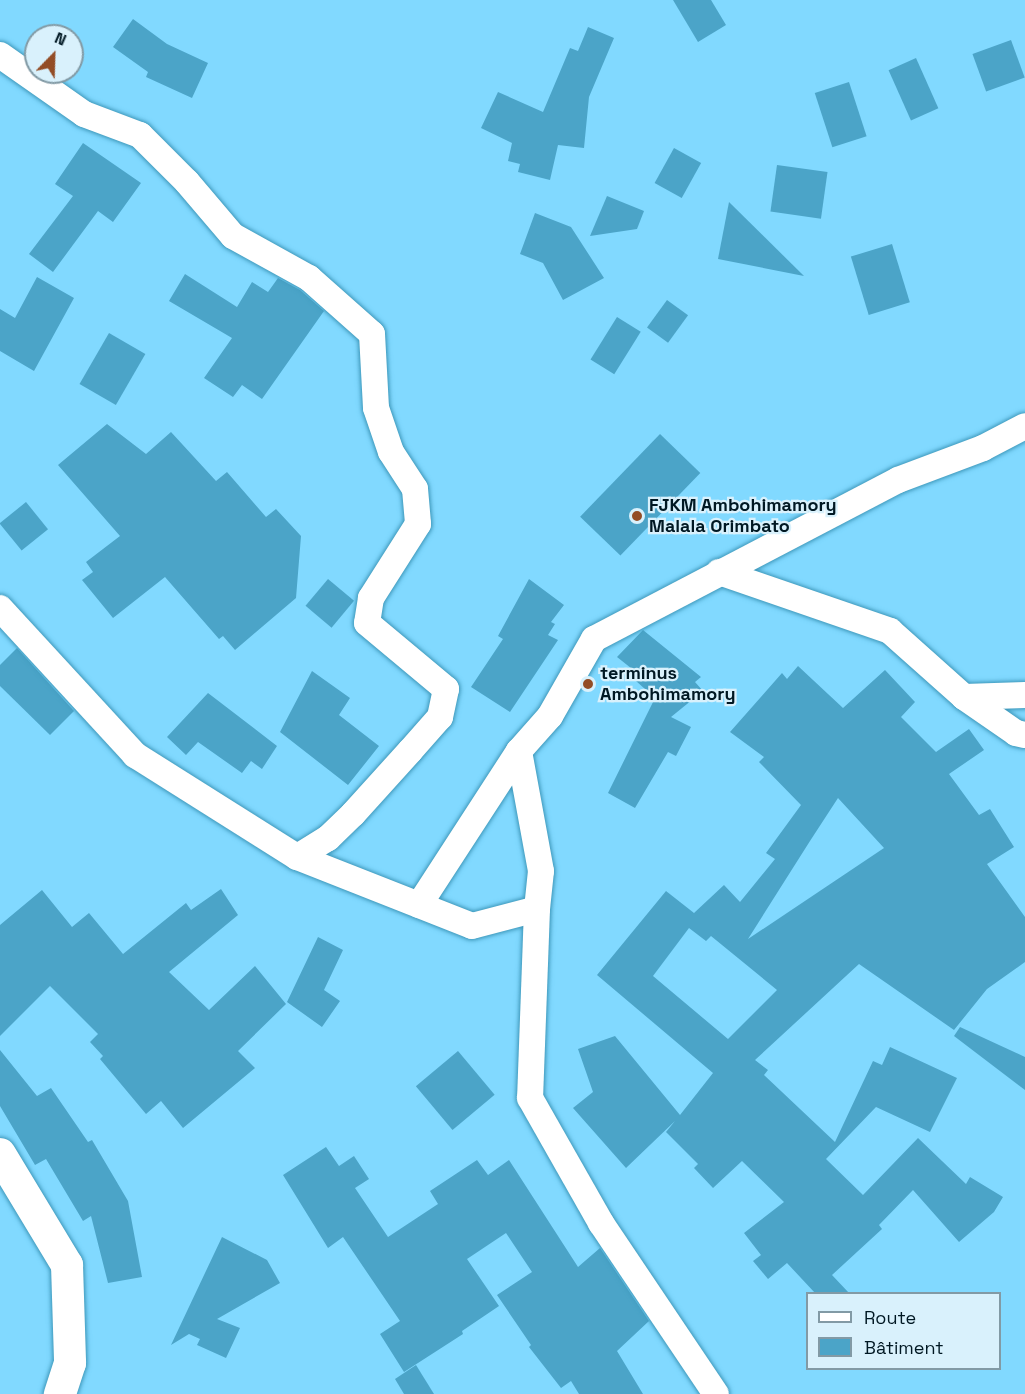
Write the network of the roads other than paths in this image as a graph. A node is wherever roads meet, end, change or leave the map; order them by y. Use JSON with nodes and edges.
{"nodes":[{"id":1,"x":0,"y":55,"type":"edge"},
{"id":2,"x":1025,"y":426,"type":"edge"},
{"id":3,"x":719,"y":572,"type":"junction"},
{"id":4,"x":1,"y":606,"type":"edge"},
{"id":5,"x":1025,"y":695,"type":"edge"},
{"id":6,"x":964,"y":697,"type":"junction"},
{"id":7,"x":1025,"y":735,"type":"edge"},
{"id":8,"x":519,"y":751,"type":"junction"},
{"id":9,"x":297,"y":857,"type":"junction"},
{"id":10,"x":419,"y":905,"type":"junction"},
{"id":11,"x":537,"y":909,"type":"junction"},
{"id":12,"x":0,"y":1154,"type":"edge"},
{"id":13,"x":60,"y":1394,"type":"edge"},
{"id":14,"x":716,"y":1394,"type":"edge"}],
"edges":[{"from":1,"to":9,"type":"street"},
{"from":2,"to":3,"type":"street"},
{"from":3,"to":6,"type":"street"},
{"from":3,"to":8,"type":"street"},
{"from":4,"to":9,"type":"street"},
{"from":5,"to":6,"type":"street"},
{"from":6,"to":7,"type":"street"},
{"from":8,"to":10,"type":"street"},
{"from":8,"to":11,"type":"street"},
{"from":9,"to":10,"type":"street"},
{"from":10,"to":11,"type":"street"},
{"from":11,"to":14,"type":"street"},
{"from":12,"to":13,"type":"street"}]}
